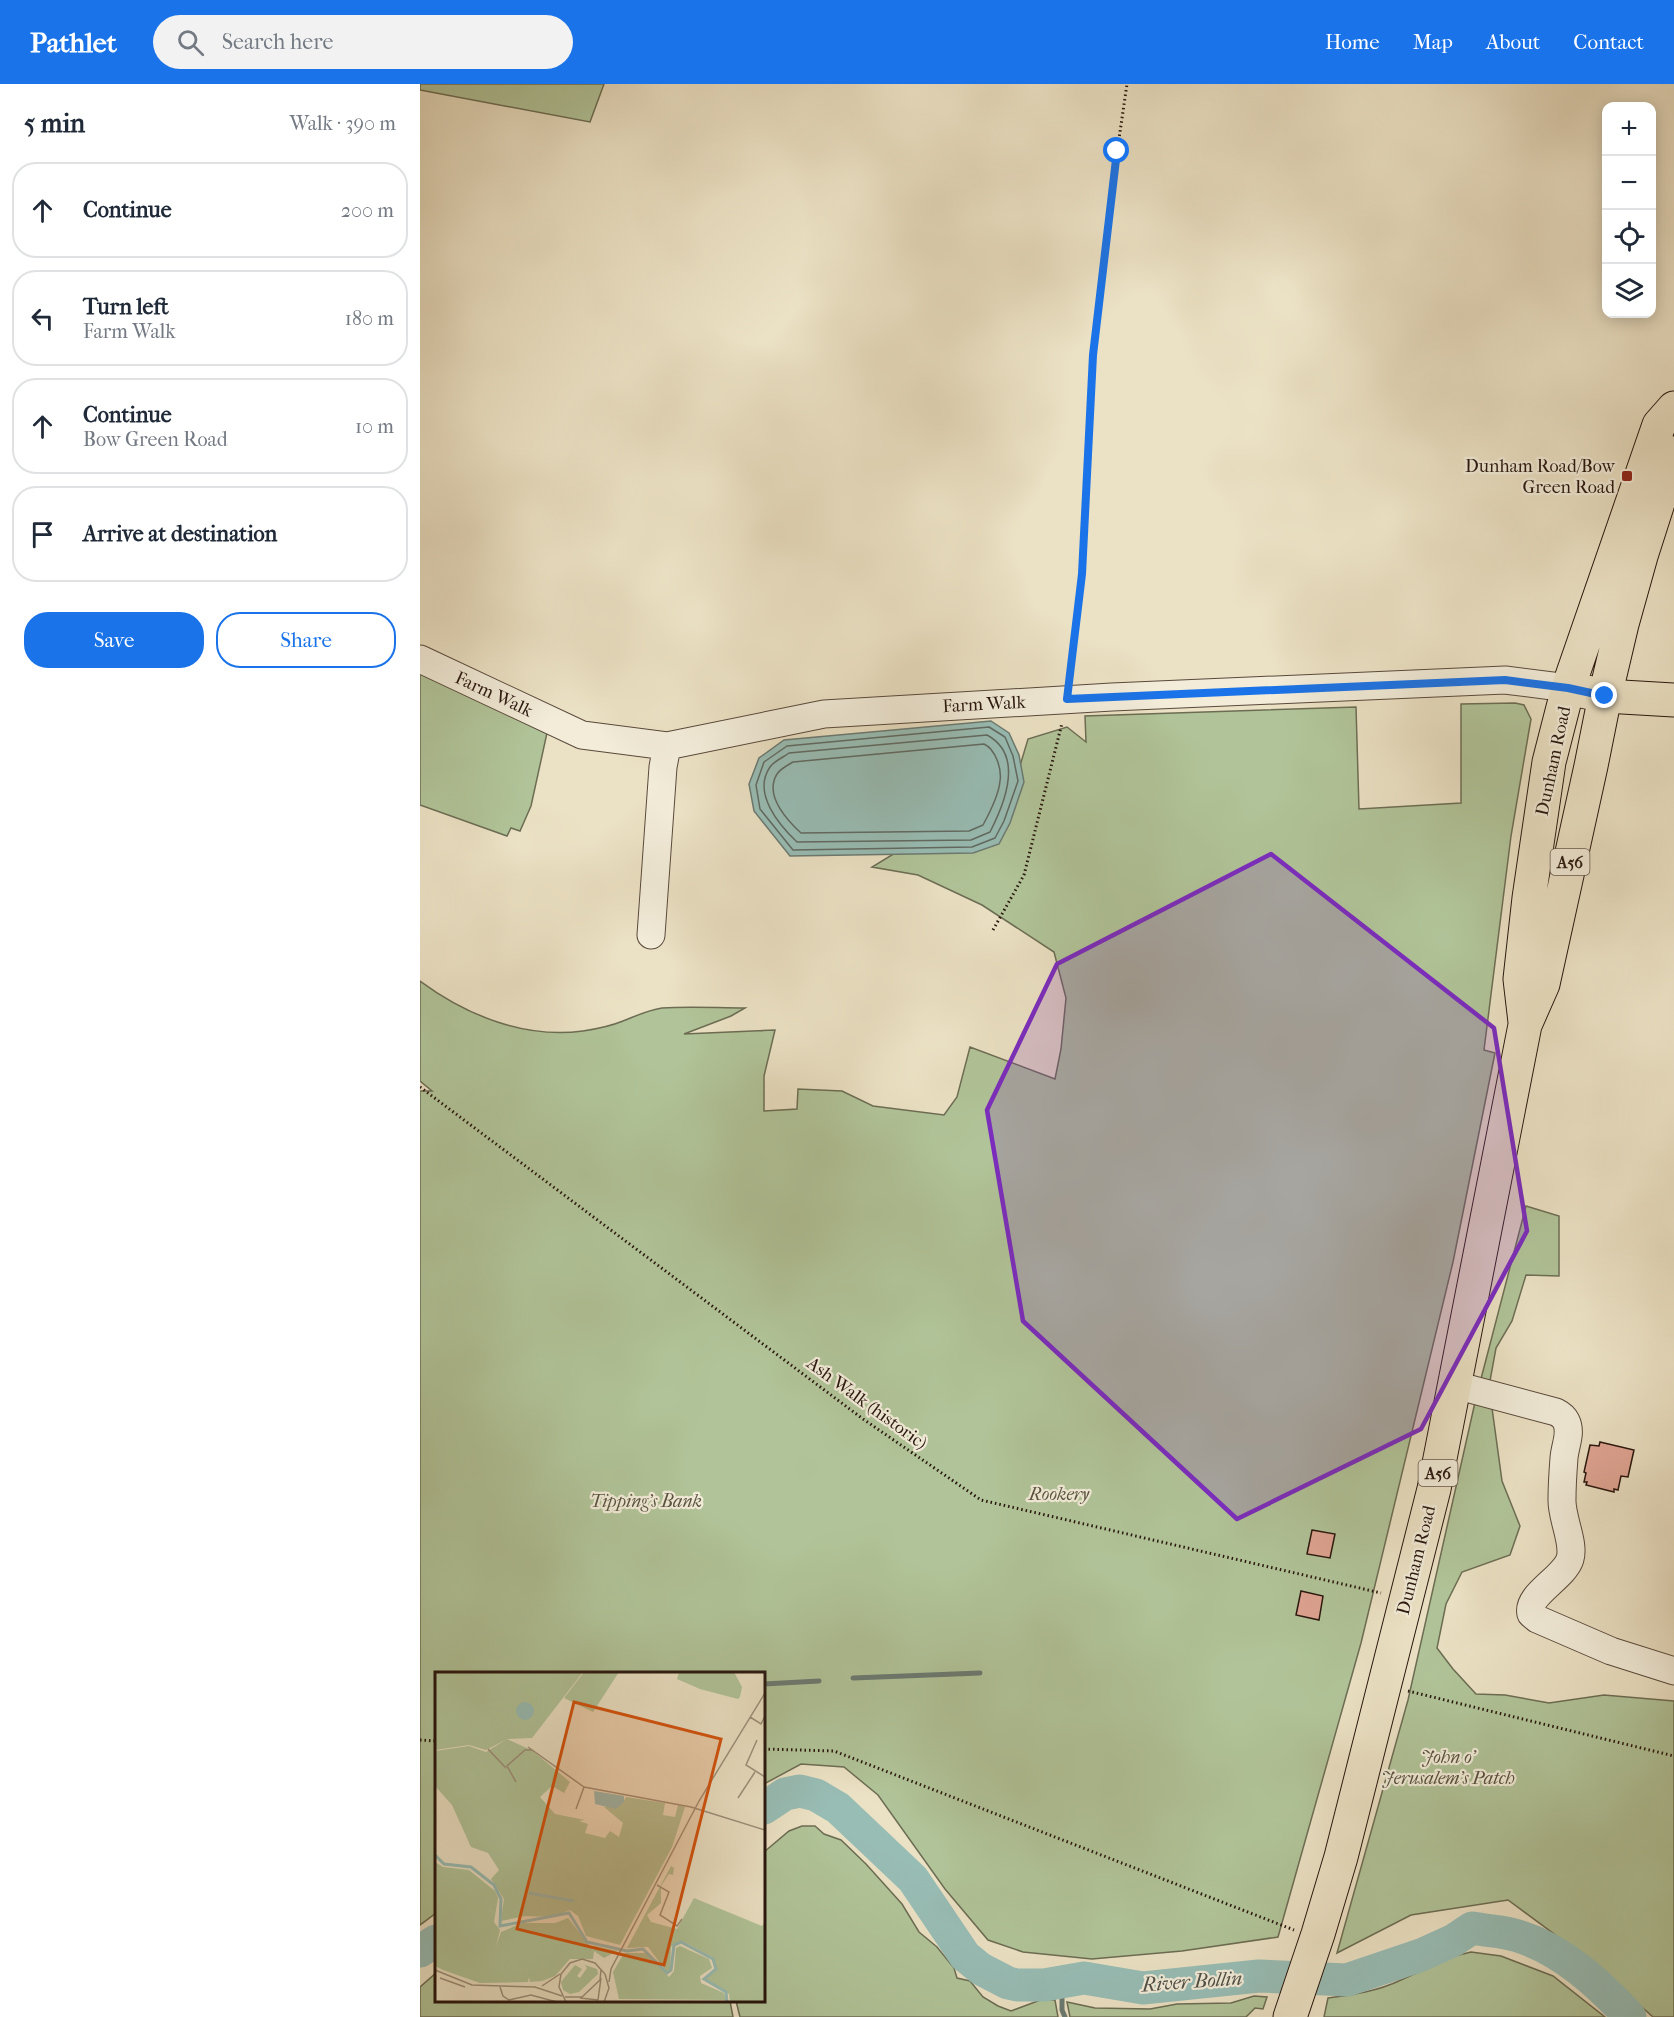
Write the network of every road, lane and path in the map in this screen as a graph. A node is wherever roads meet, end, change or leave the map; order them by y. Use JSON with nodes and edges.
{"nodes":[{"id":1,"x":1127,"y":84,"type":"edge"},
{"id":2,"x":1674,"y":408,"type":"edge"},
{"id":3,"x":1674,"y":453,"type":"edge"},
{"id":4,"x":420,"y":659,"type":"edge"},
{"id":5,"x":1568,"y":688,"type":"junction"},
{"id":6,"x":1605,"y":696,"type":"junction"},
{"id":7,"x":1067,"y":699,"type":"junction"},
{"id":8,"x":1674,"y":700,"type":"edge"},
{"id":9,"x":667,"y":747,"type":"junction"},
{"id":10,"x":993,"y":930,"type":"dead end"},
{"id":11,"x":651,"y":935,"type":"dead end"},
{"id":12,"x":1525,"y":1026,"type":"junction"},
{"id":13,"x":420,"y":1087,"type":"edge"},
{"id":14,"x":1455,"y":1385,"type":"junction"},
{"id":15,"x":1370,"y":1591,"type":"dead end"},
{"id":16,"x":1674,"y":1671,"type":"edge"},
{"id":17,"x":1405,"y":1691,"type":"dead end"},
{"id":18,"x":765,"y":1749,"type":"edge"},
{"id":19,"x":1674,"y":1756,"type":"edge"},
{"id":20,"x":1307,"y":1932,"type":"junction"},
{"id":21,"x":1290,"y":2017,"type":"edge"}],
"edges":[{"from":1,"to":7,"type":"path"},
{"from":2,"to":5,"type":"main road","name":"Dunham Road","number":"A56"},
{"from":3,"to":6,"type":"main road","name":"Dunham Road","number":"A56"},
{"from":4,"to":9,"type":"lane","name":"Farm Walk"},
{"from":5,"to":6,"type":"main road"},
{"from":5,"to":7,"type":"lane","name":"Farm Walk"},
{"from":5,"to":12,"type":"main road","name":"Dunham Road","number":"A56"},
{"from":6,"to":8,"type":"main road"},
{"from":6,"to":12,"type":"main road","name":"Dunham Road","number":"A56"},
{"from":7,"to":9,"type":"lane","name":"Farm Walk"},
{"from":7,"to":10,"type":"path"},
{"from":9,"to":11,"type":"lane"},
{"from":12,"to":14,"type":"main road","name":"Dunham Road","number":"A56"},
{"from":13,"to":15,"type":"path","name":"Ash Walk (historic)"},
{"from":14,"to":16,"type":"lane"},
{"from":14,"to":20,"type":"main road","name":"Dunham Road","number":"A56"},
{"from":17,"to":19,"type":"path"},
{"from":18,"to":20,"type":"path"},
{"from":20,"to":21,"type":"main road","name":"Dunham Road","number":"A56"}]}
